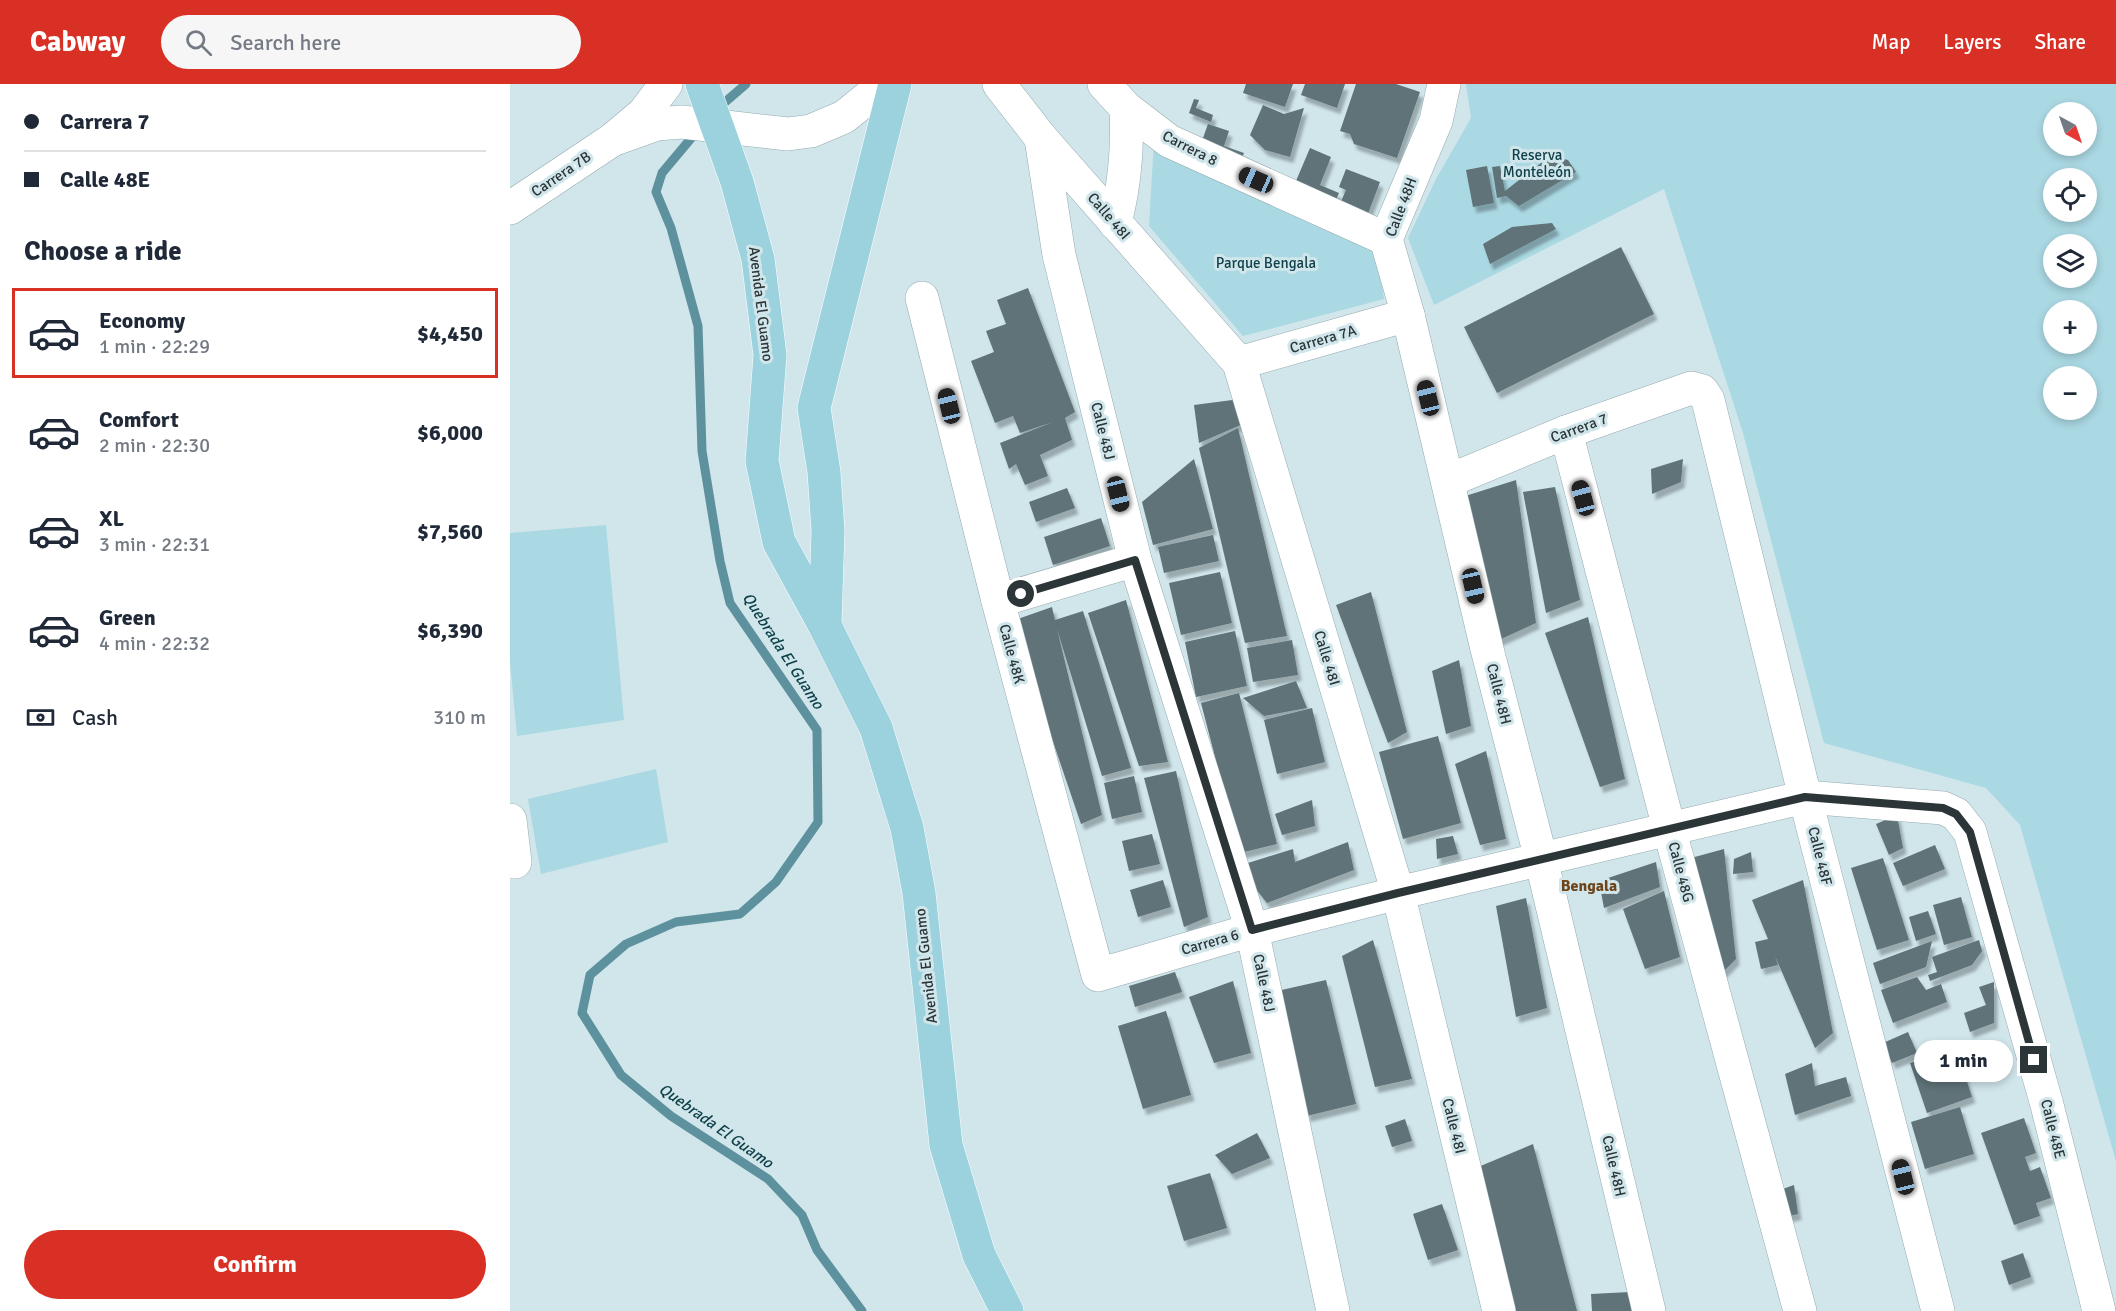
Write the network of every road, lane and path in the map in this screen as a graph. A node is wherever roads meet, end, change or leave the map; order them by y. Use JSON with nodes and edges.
{"nodes":[{"id":1,"x":666,"y":84,"type":"edge"},
{"id":2,"x":702,"y":84,"type":"edge"},
{"id":3,"x":885,"y":84,"type":"edge"},
{"id":4,"x":895,"y":84,"type":"edge"},
{"id":5,"x":1104,"y":84,"type":"edge"},
{"id":6,"x":1444,"y":84,"type":"edge"},
{"id":7,"x":1008,"y":88,"type":"edge"},
{"id":8,"x":1126,"y":108,"type":"junction"},
{"id":9,"x":718,"y":127,"type":"junction"},
{"id":10,"x":1041,"y":138,"type":"junction"},
{"id":11,"x":612,"y":140,"type":"junction"},
{"id":12,"x":510,"y":208,"type":"edge"},
{"id":13,"x":1115,"y":223,"type":"junction"},
{"id":14,"x":1386,"y":239,"type":"junction"},
{"id":15,"x":922,"y":298,"type":"dead end"},
{"id":16,"x":1408,"y":315,"type":"junction"},
{"id":17,"x":1239,"y":363,"type":"junction"},
{"id":18,"x":1708,"y":400,"type":"joint"},
{"id":19,"x":1566,"y":432,"type":"junction"},
{"id":20,"x":1448,"y":481,"type":"junction"},
{"id":21,"x":1135,"y":560,"type":"junction"},
{"id":22,"x":998,"y":601,"type":"junction"},
{"id":23,"x":825,"y":626,"type":"junction"},
{"id":24,"x":1805,"y":797,"type":"junction"},
{"id":25,"x":1956,"y":814,"type":"joint"},
{"id":26,"x":510,"y":820,"type":"edge"},
{"id":27,"x":1670,"y":828,"type":"junction"},
{"id":28,"x":1541,"y":859,"type":"junction"},
{"id":29,"x":515,"y":862,"type":"dead end"},
{"id":30,"x":1398,"y":893,"type":"junction"},
{"id":31,"x":1252,"y":930,"type":"junction"},
{"id":32,"x":1098,"y":975,"type":"joint"},
{"id":33,"x":1007,"y":1311,"type":"edge"},
{"id":34,"x":1334,"y":1311,"type":"edge"},
{"id":35,"x":1499,"y":1311,"type":"edge"},
{"id":36,"x":1649,"y":1311,"type":"edge"},
{"id":37,"x":1800,"y":1311,"type":"edge"},
{"id":38,"x":1938,"y":1311,"type":"edge"},
{"id":39,"x":2099,"y":1311,"type":"edge"}],
"edges":[{"from":1,"to":11,"type":"street","name":"Carrera 7B"},
{"from":2,"to":9,"type":"main road","name":"Avenida El Guamo"},
{"from":3,"to":9,"type":"street","name":"Carrera 7B"},
{"from":4,"to":23,"type":"main road","name":"Avenida El Guamo"},
{"from":5,"to":8,"type":"street","name":"Carrera 8"},
{"from":6,"to":14,"type":"street","name":"Calle 48H"},
{"from":7,"to":10,"type":"street","name":"Calle 48I"},
{"from":8,"to":13,"type":"street"},
{"from":8,"to":14,"type":"street","name":"Carrera 8"},
{"from":9,"to":11,"type":"street","name":"Carrera 7B"},
{"from":9,"to":23,"type":"main road","name":"Avenida El Guamo"},
{"from":10,"to":13,"type":"street","name":"Calle 48I"},
{"from":10,"to":21,"type":"street","name":"Calle 48J"},
{"from":11,"to":12,"type":"street","name":"Carrera 7B"},
{"from":13,"to":17,"type":"street","name":"Calle 48I"},
{"from":14,"to":16,"type":"street","name":"Calle 48H"},
{"from":15,"to":22,"type":"street","name":"Calle 48K"},
{"from":16,"to":17,"type":"street","name":"Carrera 7A"},
{"from":16,"to":20,"type":"street","name":"Calle 48H"},
{"from":17,"to":30,"type":"street","name":"Calle 48I"},
{"from":18,"to":19,"type":"street","name":"Carrera 7"},
{"from":18,"to":24,"type":"street","name":"Calle 48F"},
{"from":19,"to":20,"type":"street","name":"Carrera 7"},
{"from":19,"to":27,"type":"street","name":"Calle 48G"},
{"from":20,"to":28,"type":"street","name":"Calle 48H"},
{"from":21,"to":22,"type":"street"},
{"from":21,"to":31,"type":"street","name":"Calle 48J"},
{"from":22,"to":32,"type":"street","name":"Calle 48K"},
{"from":23,"to":33,"type":"main road","name":"Avenida El Guamo"},
{"from":24,"to":25,"type":"street","name":"Carrera 6"},
{"from":24,"to":27,"type":"street","name":"Carrera 6"},
{"from":24,"to":38,"type":"street","name":"Calle 48F"},
{"from":25,"to":39,"type":"street","name":"Calle 48E"},
{"from":26,"to":29,"type":"street"},
{"from":27,"to":28,"type":"street","name":"Carrera 6"},
{"from":27,"to":37,"type":"street","name":"Calle 48G"},
{"from":28,"to":30,"type":"street","name":"Carrera 6"},
{"from":28,"to":36,"type":"street","name":"Calle 48H"},
{"from":30,"to":31,"type":"street","name":"Carrera 6"},
{"from":30,"to":35,"type":"street","name":"Calle 48I"},
{"from":31,"to":32,"type":"street","name":"Carrera 6"},
{"from":31,"to":34,"type":"street","name":"Calle 48J"}]}
